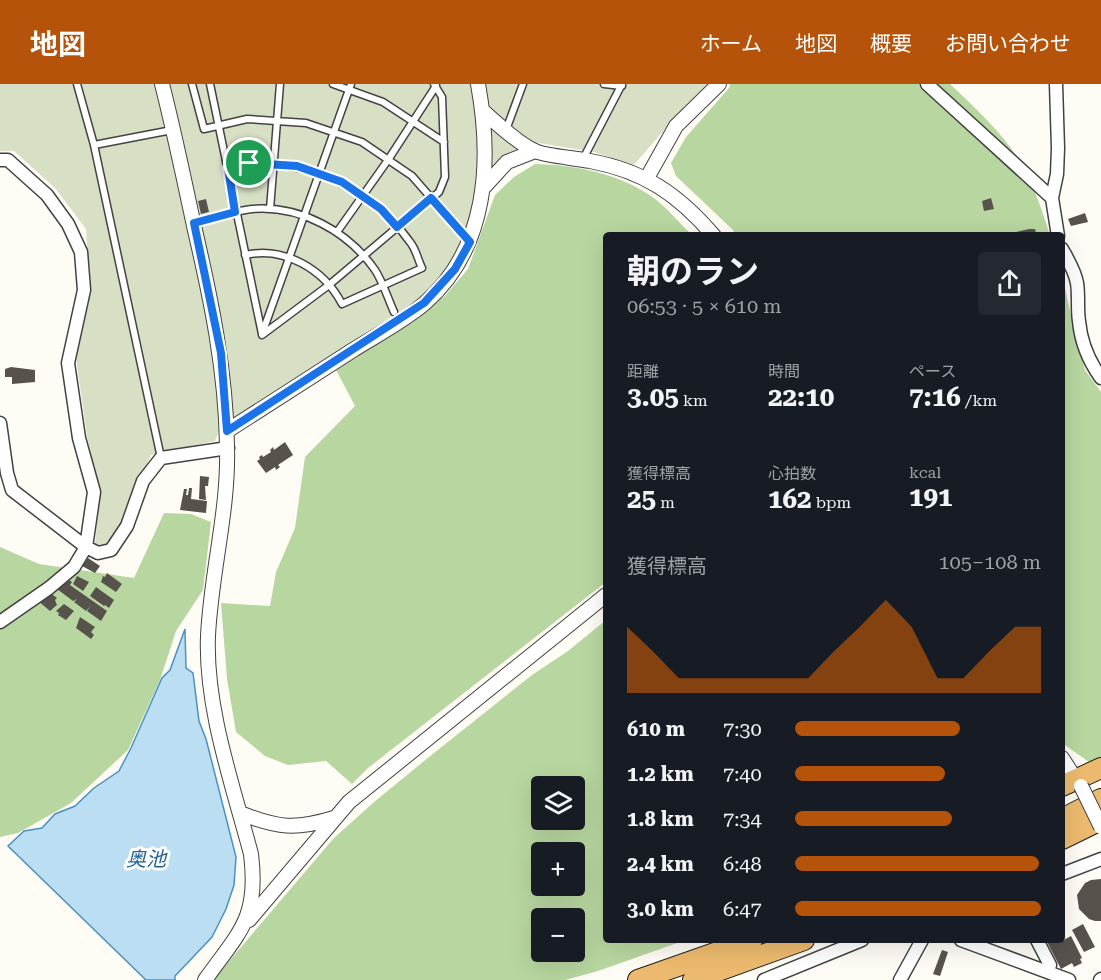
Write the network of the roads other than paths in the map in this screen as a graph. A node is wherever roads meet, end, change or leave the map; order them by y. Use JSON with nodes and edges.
{"nodes":[{"id":1,"x":77,"y":84,"type":"edge"},
{"id":2,"x":162,"y":84,"type":"edge"},
{"id":3,"x":192,"y":84,"type":"edge"},
{"id":4,"x":210,"y":84,"type":"edge"},
{"id":5,"x":280,"y":84,"type":"edge"},
{"id":6,"x":333,"y":84,"type":"edge"},
{"id":7,"x":478,"y":84,"type":"edge"},
{"id":8,"x":523,"y":84,"type":"edge"},
{"id":9,"x":604,"y":84,"type":"edge"},
{"id":10,"x":719,"y":84,"type":"edge"},
{"id":11,"x":927,"y":84,"type":"edge"},
{"id":12,"x":1056,"y":84,"type":"edge"},
{"id":13,"x":435,"y":85,"type":"edge"},
{"id":14,"x":622,"y":85,"type":"edge"},
{"id":15,"x":350,"y":87,"type":"edge"},
{"id":16,"x":483,"y":111,"type":"junction"},
{"id":17,"x":277,"y":121,"type":"junction"},
{"id":18,"x":413,"y":122,"type":"junction"},
{"id":19,"x":219,"y":124,"type":"junction"},
{"id":20,"x":173,"y":130,"type":"junction"},
{"id":21,"x":334,"y":131,"type":"junction"},
{"id":22,"x":506,"y":131,"type":"junction"},
{"id":23,"x":444,"y":142,"type":"junction"},
{"id":24,"x":94,"y":145,"type":"junction"},
{"id":25,"x":535,"y":151,"type":"junction"},
{"id":26,"x":388,"y":159,"type":"junction"},
{"id":27,"x":583,"y":159,"type":"junction"},
{"id":28,"x":0,"y":160,"type":"edge"},
{"id":29,"x":273,"y":166,"type":"junction"},
{"id":30,"x":228,"y":168,"type":"junction"},
{"id":31,"x":319,"y":175,"type":"junction"},
{"id":32,"x":647,"y":178,"type":"junction"},
{"id":33,"x":484,"y":186,"type":"junction"},
{"id":34,"x":362,"y":195,"type":"junction"},
{"id":35,"x":431,"y":198,"type":"junction"},
{"id":36,"x":1052,"y":198,"type":"junction"},
{"id":37,"x":270,"y":209,"type":"junction"},
{"id":38,"x":235,"y":212,"type":"junction"},
{"id":39,"x":305,"y":217,"type":"junction"},
{"id":40,"x":194,"y":223,"type":"junction"},
{"id":41,"x":397,"y":227,"type":"junction"},
{"id":42,"x":337,"y":232,"type":"junction"},
{"id":43,"x":711,"y":232,"type":"edge"},
{"id":44,"x":1057,"y":232,"type":"edge"},
{"id":45,"x":470,"y":242,"type":"junction"},
{"id":46,"x":245,"y":255,"type":"junction"},
{"id":47,"x":1065,"y":255,"type":"edge"},
{"id":48,"x":363,"y":257,"type":"junction"},
{"id":49,"x":291,"y":258,"type":"junction"},
{"id":50,"x":329,"y":285,"type":"junction"},
{"id":51,"x":382,"y":287,"type":"junction"},
{"id":52,"x":394,"y":312,"type":"dead end"},
{"id":53,"x":262,"y":335,"type":"junction"},
{"id":54,"x":1101,"y":378,"type":"edge"},
{"id":55,"x":0,"y":423,"type":"edge"},
{"id":56,"x":227,"y":431,"type":"junction"},
{"id":57,"x":228,"y":448,"type":"junction"},
{"id":58,"x":161,"y":458,"type":"junction"},
{"id":59,"x":86,"y":547,"type":"junction"},
{"id":60,"x":603,"y":597,"type":"edge"},
{"id":61,"x":0,"y":622,"type":"edge"},
{"id":62,"x":1065,"y":765,"type":"edge"},
{"id":63,"x":1101,"y":768,"type":"edge"},
{"id":64,"x":1073,"y":784,"type":"edge"},
{"id":65,"x":1101,"y":799,"type":"edge"},
{"id":66,"x":240,"y":813,"type":"junction"},
{"id":67,"x":1065,"y":817,"type":"edge"},
{"id":68,"x":334,"y":818,"type":"junction"},
{"id":69,"x":1101,"y":820,"type":"edge"},
{"id":70,"x":1101,"y":827,"type":"edge"},
{"id":71,"x":1065,"y":838,"type":"edge"},
{"id":72,"x":1101,"y":859,"type":"edge"},
{"id":73,"x":1065,"y":873,"type":"edge"},
{"id":74,"x":244,"y":927,"type":"junction"},
{"id":75,"x":743,"y":943,"type":"edge"},
{"id":76,"x":796,"y":943,"type":"edge"},
{"id":77,"x":856,"y":943,"type":"edge"},
{"id":78,"x":920,"y":943,"type":"edge"},
{"id":79,"x":969,"y":943,"type":"edge"},
{"id":80,"x":1039,"y":943,"type":"edge"},
{"id":81,"x":1048,"y":972,"type":"junction"},
{"id":82,"x":788,"y":976,"type":"edge"},
{"id":83,"x":205,"y":980,"type":"edge"},
{"id":84,"x":638,"y":980,"type":"edge"},
{"id":85,"x":693,"y":980,"type":"edge"},
{"id":86,"x":764,"y":980,"type":"edge"},
{"id":87,"x":900,"y":980,"type":"edge"},
{"id":88,"x":1069,"y":980,"type":"edge"}],
"edges":[{"from":1,"to":24,"type":"lane"},
{"from":2,"to":20,"type":"street"},
{"from":3,"to":19,"type":"lane"},
{"from":4,"to":19,"type":"lane"},
{"from":5,"to":17,"type":"lane"},
{"from":6,"to":15,"type":"lane"},
{"from":7,"to":16,"type":"street"},
{"from":8,"to":22,"type":"lane"},
{"from":9,"to":14,"type":"lane"},
{"from":10,"to":32,"type":"street"},
{"from":11,"to":36,"type":"street"},
{"from":12,"to":36,"type":"street"},
{"from":13,"to":18,"type":"lane"},
{"from":13,"to":23,"type":"lane"},
{"from":14,"to":27,"type":"lane"},
{"from":15,"to":18,"type":"lane"},
{"from":15,"to":21,"type":"lane"},
{"from":16,"to":22,"type":"street"},
{"from":16,"to":33,"type":"street"},
{"from":17,"to":19,"type":"lane"},
{"from":17,"to":21,"type":"lane"},
{"from":17,"to":29,"type":"lane"},
{"from":18,"to":23,"type":"lane"},
{"from":18,"to":26,"type":"lane"},
{"from":19,"to":30,"type":"lane"},
{"from":20,"to":24,"type":"lane"},
{"from":20,"to":40,"type":"street"},
{"from":21,"to":26,"type":"lane"},
{"from":21,"to":31,"type":"lane"},
{"from":22,"to":25,"type":"street"},
{"from":23,"to":35,"type":"lane"},
{"from":24,"to":58,"type":"lane"},
{"from":25,"to":27,"type":"street"},
{"from":25,"to":33,"type":"street"},
{"from":26,"to":34,"type":"lane"},
{"from":26,"to":35,"type":"lane"},
{"from":27,"to":32,"type":"street"},
{"from":28,"to":59,"type":"street"},
{"from":29,"to":30,"type":"lane"},
{"from":29,"to":31,"type":"lane"},
{"from":29,"to":37,"type":"lane"},
{"from":30,"to":38,"type":"lane"},
{"from":31,"to":34,"type":"lane"},
{"from":31,"to":39,"type":"lane"},
{"from":32,"to":43,"type":"street"},
{"from":33,"to":45,"type":"street"},
{"from":34,"to":41,"type":"lane"},
{"from":34,"to":42,"type":"lane"},
{"from":35,"to":41,"type":"lane"},
{"from":35,"to":45,"type":"lane"},
{"from":36,"to":44,"type":"street"},
{"from":37,"to":38,"type":"lane"},
{"from":37,"to":39,"type":"lane"},
{"from":38,"to":40,"type":"lane"},
{"from":38,"to":46,"type":"lane"},
{"from":39,"to":42,"type":"lane"},
{"from":39,"to":49,"type":"lane"},
{"from":40,"to":56,"type":"street"},
{"from":41,"to":48,"type":"lane"},
{"from":41,"to":51,"type":"lane"},
{"from":42,"to":48,"type":"lane"},
{"from":45,"to":56,"type":"street"},
{"from":46,"to":49,"type":"lane"},
{"from":46,"to":53,"type":"lane"},
{"from":47,"to":54,"type":"street"},
{"from":48,"to":50,"type":"lane"},
{"from":48,"to":51,"type":"lane"},
{"from":49,"to":50,"type":"lane"},
{"from":49,"to":53,"type":"lane"},
{"from":50,"to":51,"type":"lane"},
{"from":50,"to":53,"type":"lane"},
{"from":51,"to":52,"type":"lane"},
{"from":55,"to":59,"type":"street"},
{"from":56,"to":57,"type":"street"},
{"from":57,"to":58,"type":"street"},
{"from":57,"to":66,"type":"street"},
{"from":58,"to":59,"type":"street"},
{"from":59,"to":61,"type":"street"},
{"from":60,"to":68,"type":"street"},
{"from":62,"to":64,"type":"street"},
{"from":63,"to":64,"type":"highway"},
{"from":64,"to":70,"type":"street","bridge":true},
{"from":65,"to":67,"type":"highway"},
{"from":66,"to":68,"type":"street"},
{"from":66,"to":74,"type":"street"},
{"from":68,"to":74,"type":"street"},
{"from":69,"to":71,"type":"highway"},
{"from":72,"to":73,"type":"street"},
{"from":74,"to":83,"type":"street"},
{"from":75,"to":84,"type":"highway"},
{"from":76,"to":85,"type":"highway"},
{"from":77,"to":82,"type":"street"},
{"from":78,"to":87,"type":"street"},
{"from":79,"to":81,"type":"street"},
{"from":80,"to":81,"type":"street"},
{"from":81,"to":88,"type":"street"},
{"from":82,"to":86,"type":"street"}]}
